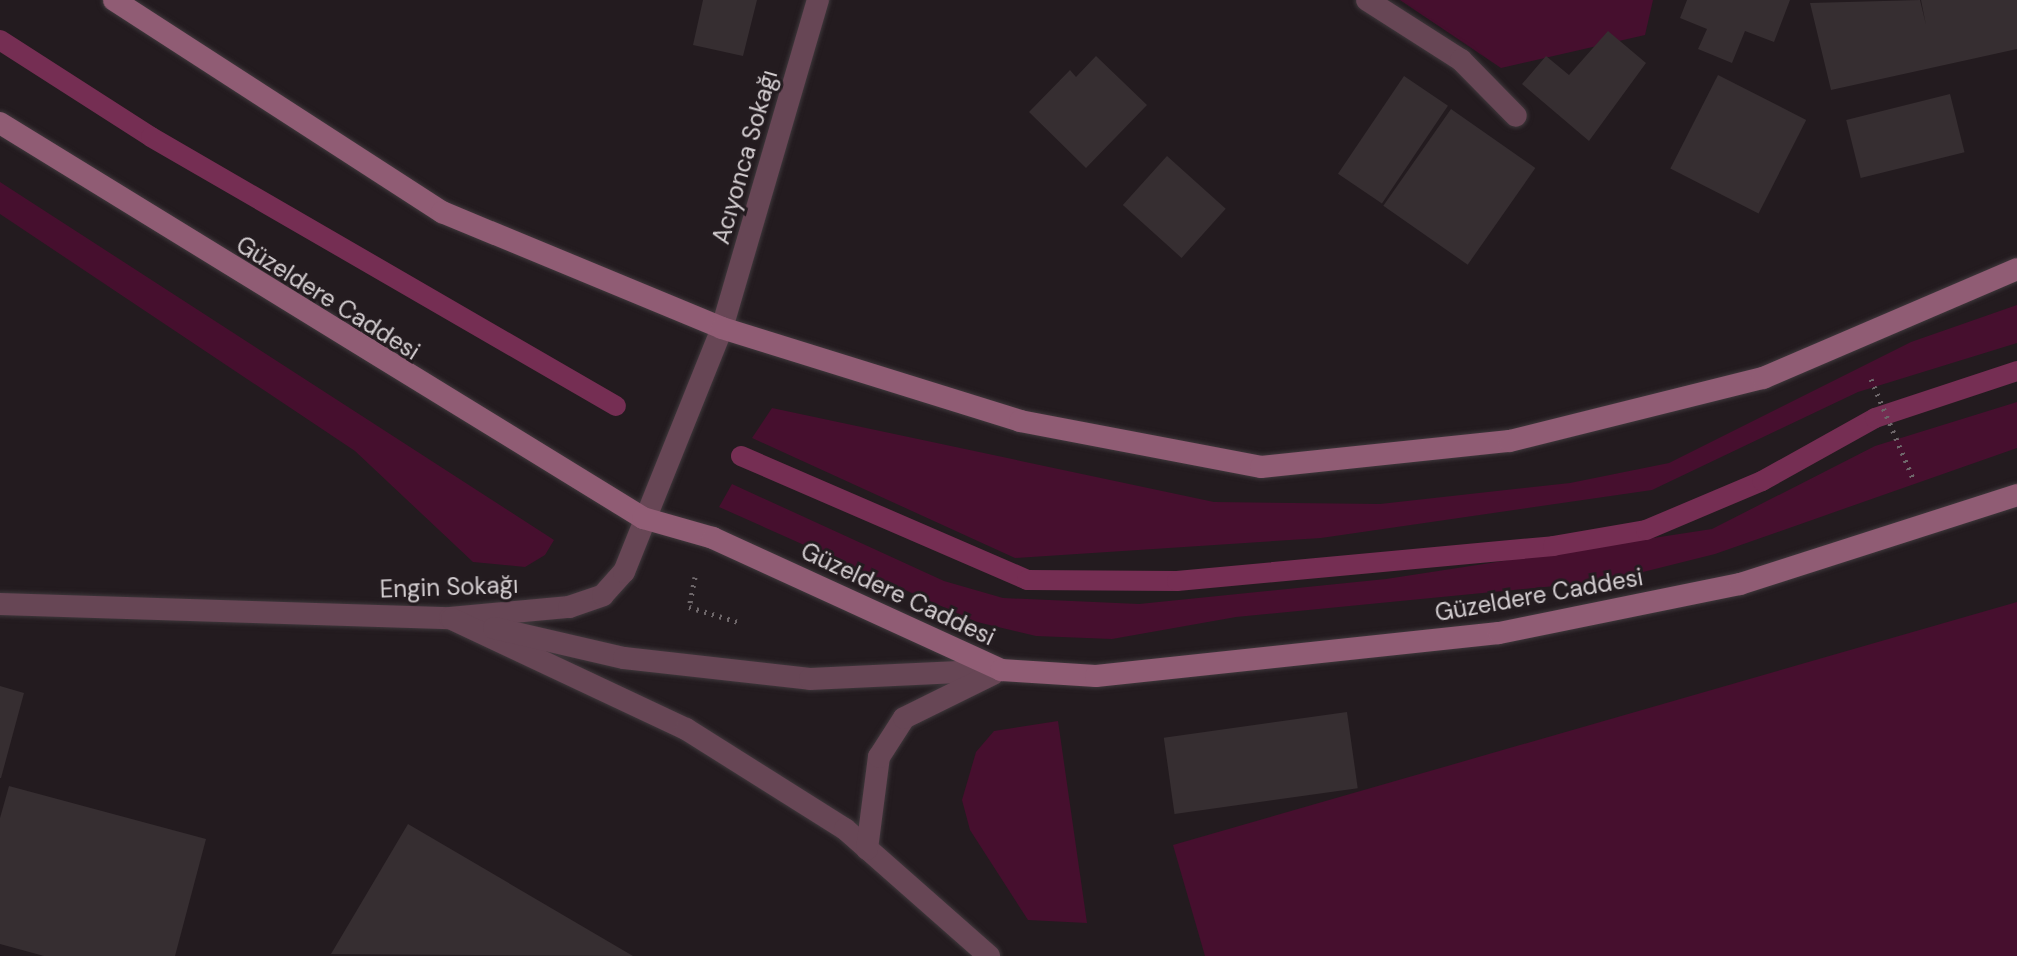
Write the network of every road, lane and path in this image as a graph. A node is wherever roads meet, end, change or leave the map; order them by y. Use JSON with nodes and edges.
{"nodes":[{"id":1,"x":114,"y":0,"type":"edge"},
{"id":2,"x":818,"y":0,"type":"edge"},
{"id":3,"x":1367,"y":0,"type":"edge"},
{"id":4,"x":1516,"y":116,"type":"dead end"},
{"id":5,"x":0,"y":123,"type":"edge"},
{"id":6,"x":2017,"y":269,"type":"edge"},
{"id":7,"x":722,"y":328,"type":"junction"},
{"id":8,"x":1869,"y":374,"type":"dead end"},
{"id":9,"x":1909,"y":470,"type":"dead end"},
{"id":10,"x":2017,"y":495,"type":"edge"},
{"id":11,"x":643,"y":518,"type":"junction"},
{"id":12,"x":0,"y":604,"type":"edge"},
{"id":13,"x":450,"y":618,"type":"junction"},
{"id":14,"x":1001,"y":670,"type":"junction"},
{"id":15,"x":867,"y":849,"type":"junction"},
{"id":16,"x":989,"y":956,"type":"edge"}],
"edges":[{"from":1,"to":7,"type":"main road"},
{"from":2,"to":7,"type":"street","name":"Acıyonca Sokağı"},
{"from":3,"to":4,"type":"street"},
{"from":5,"to":11,"type":"main road","name":"Güzeldere Caddesi"},
{"from":6,"to":7,"type":"main road"},
{"from":7,"to":11,"type":"street","name":"Engin Sokağı"},
{"from":8,"to":9,"type":"path"},
{"from":10,"to":14,"type":"main road","name":"Güzeldere Caddesi"},
{"from":11,"to":13,"type":"street","name":"Engin Sokağı"},
{"from":11,"to":14,"type":"main road","name":"Güzeldere Caddesi"},
{"from":12,"to":13,"type":"street","name":"Engin Sokağı"},
{"from":13,"to":14,"type":"street"},
{"from":13,"to":15,"type":"street"},
{"from":14,"to":15,"type":"street"},
{"from":15,"to":16,"type":"street"}]}
